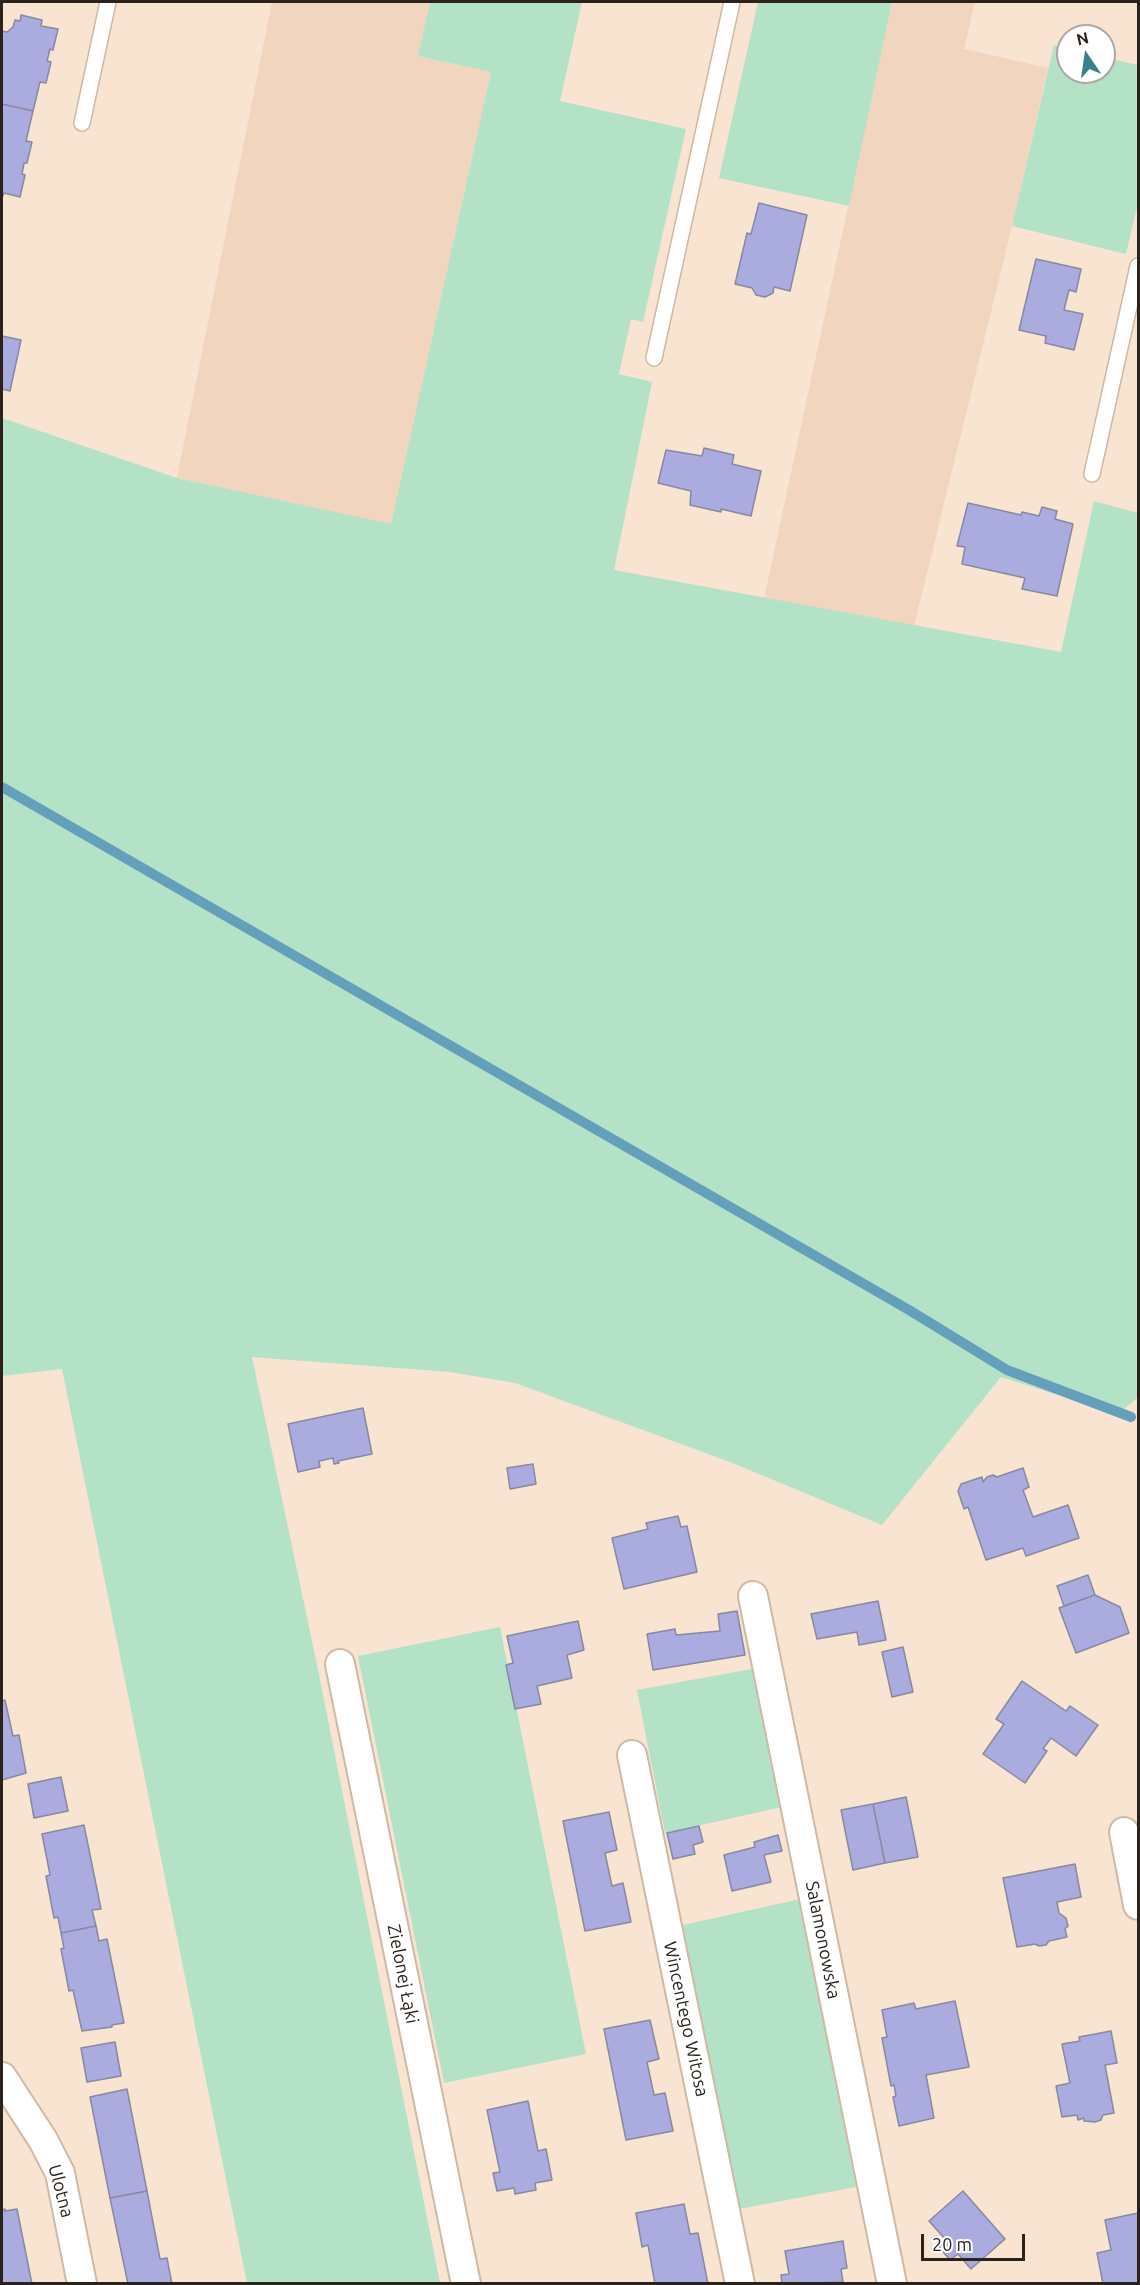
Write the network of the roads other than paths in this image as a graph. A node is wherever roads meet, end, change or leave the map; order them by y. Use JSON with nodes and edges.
{"nodes":[{"id":1,"x":108,"y":2,"type":"edge"},
{"id":2,"x":732,"y":2,"type":"edge"},
{"id":3,"x":82,"y":123,"type":"dead end"},
{"id":4,"x":1138,"y":266,"type":"edge"},
{"id":5,"x":654,"y":358,"type":"dead end"},
{"id":6,"x":1092,"y":474,"type":"dead end"},
{"id":7,"x":753,"y":1596,"type":"dead end"},
{"id":8,"x":340,"y":1664,"type":"dead end"},
{"id":9,"x":632,"y":1755,"type":"dead end"},
{"id":10,"x":1124,"y":1832,"type":"dead end"},
{"id":11,"x":1138,"y":1905,"type":"edge"},
{"id":12,"x":2,"y":2077,"type":"edge"},
{"id":13,"x":82,"y":2283,"type":"edge"},
{"id":14,"x":466,"y":2283,"type":"edge"},
{"id":15,"x":740,"y":2283,"type":"edge"},
{"id":16,"x":892,"y":2283,"type":"edge"}],
"edges":[{"from":1,"to":3,"type":"lane"},
{"from":2,"to":5,"type":"lane"},
{"from":4,"to":6,"type":"lane"},
{"from":7,"to":16,"type":"street","name":"Salamonowska"},
{"from":8,"to":14,"type":"street","name":"Zielonej Łąki"},
{"from":9,"to":15,"type":"street","name":"Wincentego Witosa"},
{"from":10,"to":11,"type":"street"},
{"from":12,"to":13,"type":"street","name":"Ulotna"}]}
